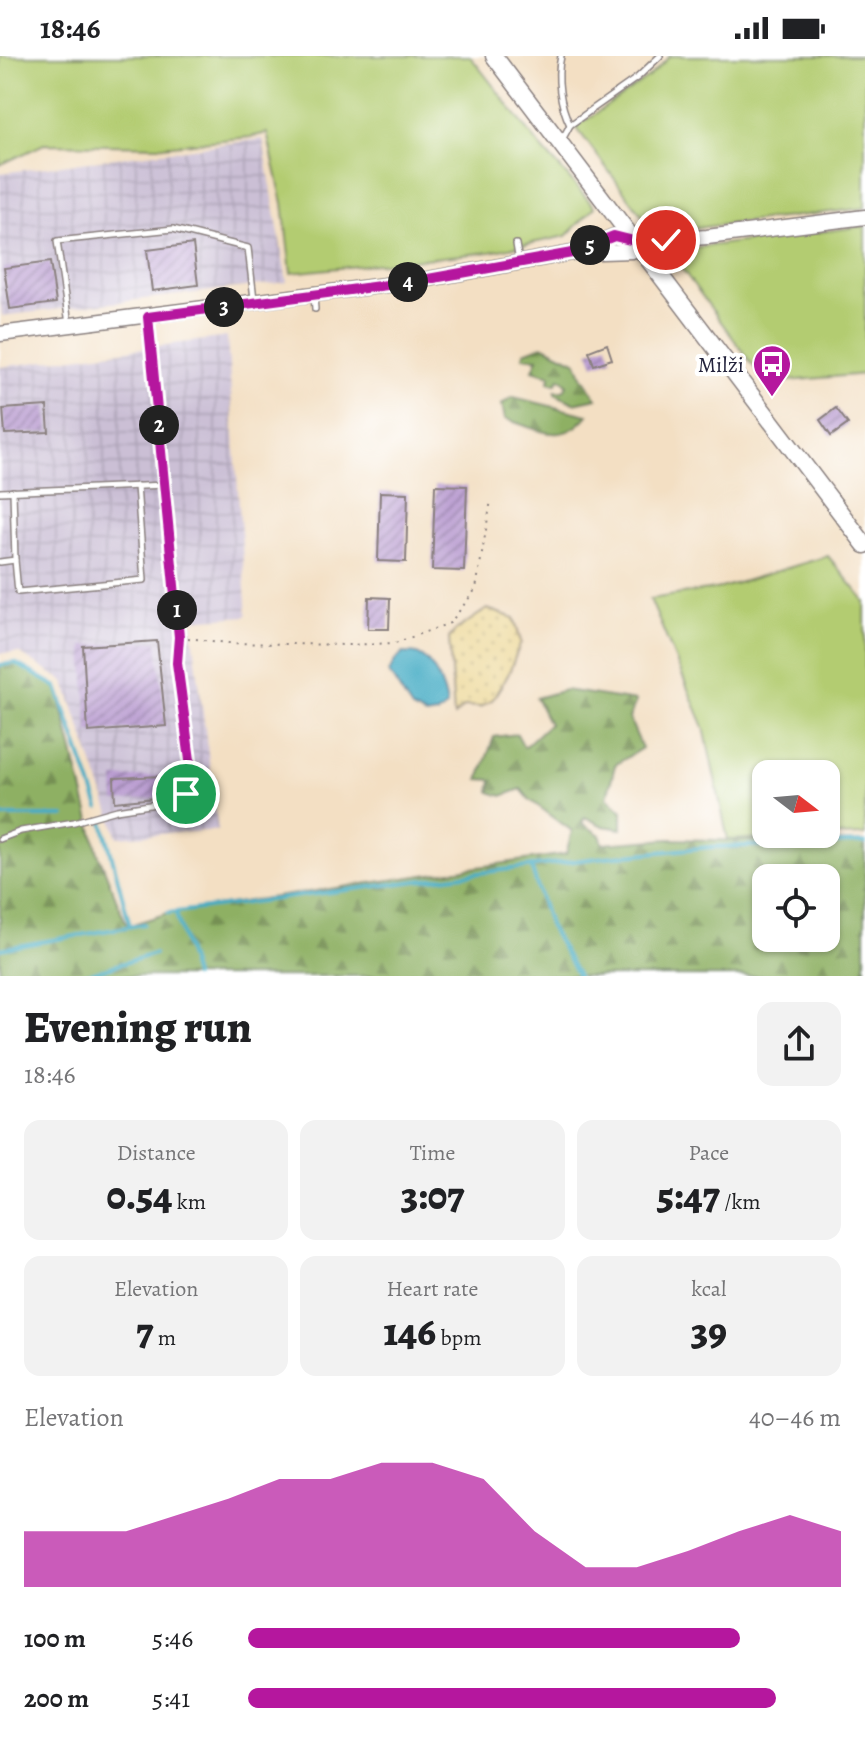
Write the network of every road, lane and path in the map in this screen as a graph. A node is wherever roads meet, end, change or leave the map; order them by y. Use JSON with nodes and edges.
{"nodes":[{"id":1,"x":494,"y":56,"type":"edge"},
{"id":2,"x":561,"y":56,"type":"edge"},
{"id":3,"x":660,"y":56,"type":"edge"},
{"id":4,"x":570,"y":125,"type":"junction"},
{"id":5,"x":560,"y":142,"type":"junction"},
{"id":6,"x":865,"y":217,"type":"edge"},
{"id":7,"x":638,"y":242,"type":"junction"},
{"id":8,"x":516,"y":244,"type":"dead end"},
{"id":9,"x":519,"y":262,"type":"junction"},
{"id":10,"x":255,"y":303,"type":"junction"},
{"id":11,"x":148,"y":317,"type":"junction"},
{"id":12,"x":70,"y":325,"type":"junction"},
{"id":13,"x":0,"y":334,"type":"edge"},
{"id":14,"x":166,"y":485,"type":"junction"},
{"id":15,"x":137,"y":486,"type":"junction"},
{"id":16,"x":13,"y":491,"type":"junction"},
{"id":17,"x":0,"y":492,"type":"edge"},
{"id":18,"x":491,"y":500,"type":"dead end"},
{"id":19,"x":865,"y":545,"type":"edge"},
{"id":20,"x":15,"y":560,"type":"junction"},
{"id":21,"x":0,"y":562,"type":"edge"},
{"id":22,"x":179,"y":637,"type":"junction"},
{"id":23,"x":0,"y":839,"type":"edge"}],
"edges":[{"from":1,"to":5,"type":"main road"},
{"from":2,"to":4,"type":"lane"},
{"from":3,"to":4,"type":"lane"},
{"from":4,"to":5,"type":"lane"},
{"from":5,"to":7,"type":"main road"},
{"from":6,"to":7,"type":"street"},
{"from":7,"to":9,"type":"street"},
{"from":7,"to":19,"type":"main road"},
{"from":8,"to":9,"type":"lane"},
{"from":9,"to":10,"type":"street"},
{"from":10,"to":11,"type":"street"},
{"from":10,"to":12,"type":"lane"},
{"from":11,"to":12,"type":"street"},
{"from":11,"to":14,"type":"lane"},
{"from":12,"to":13,"type":"street"},
{"from":14,"to":15,"type":"lane"},
{"from":14,"to":22,"type":"lane"},
{"from":15,"to":16,"type":"lane"},
{"from":15,"to":20,"type":"lane"},
{"from":16,"to":17,"type":"lane"},
{"from":16,"to":20,"type":"lane"},
{"from":18,"to":22,"type":"path"},
{"from":20,"to":21,"type":"lane"},
{"from":22,"to":23,"type":"lane"}]}
